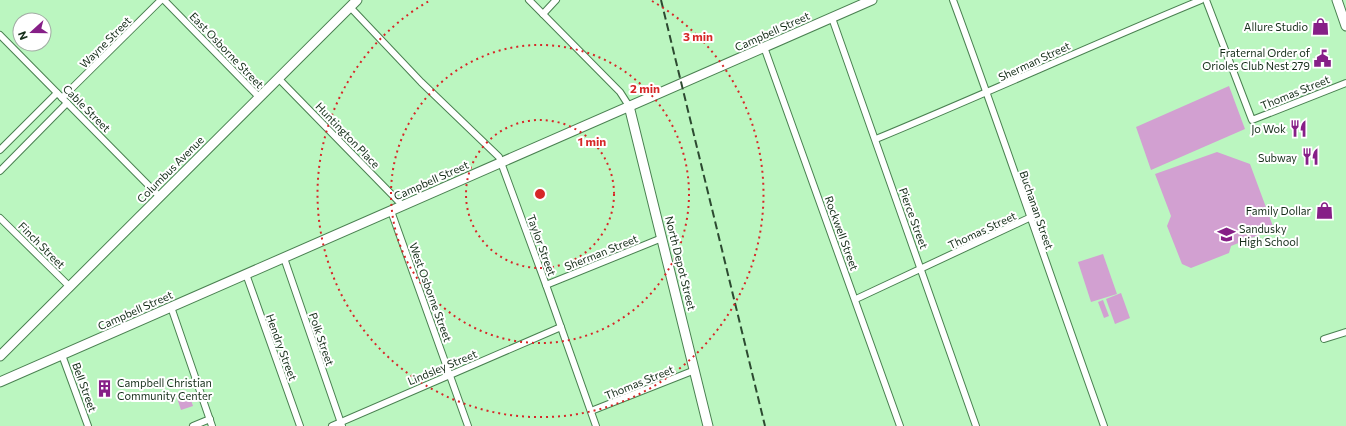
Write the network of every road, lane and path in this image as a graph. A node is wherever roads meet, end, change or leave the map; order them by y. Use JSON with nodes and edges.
{"nodes":[{"id":1,"x":163,"y":0,"type":"edge"},
{"id":2,"x":357,"y":0,"type":"edge"},
{"id":3,"x":529,"y":0,"type":"edge"},
{"id":4,"x":556,"y":0,"type":"edge"},
{"id":5,"x":872,"y":0,"type":"edge"},
{"id":6,"x":952,"y":0,"type":"edge"},
{"id":7,"x":1201,"y":0,"type":"edge"},
{"id":8,"x":1206,"y":0,"type":"edge"},
{"id":9,"x":1337,"y":0,"type":"edge"},
{"id":10,"x":350,"y":8,"type":"junction"},
{"id":11,"x":543,"y":14,"type":"junction"},
{"id":12,"x":832,"y":18,"type":"junction"},
{"id":13,"x":1346,"y":26,"type":"edge"},
{"id":14,"x":0,"y":35,"type":"edge"},
{"id":15,"x":764,"y":47,"type":"junction"},
{"id":16,"x":278,"y":78,"type":"junction"},
{"id":17,"x":1346,"y":83,"type":"edge"},
{"id":18,"x":57,"y":93,"type":"junction"},
{"id":19,"x":987,"y":93,"type":"junction"},
{"id":20,"x":259,"y":97,"type":"junction"},
{"id":21,"x":62,"y":98,"type":"junction"},
{"id":22,"x":67,"y":103,"type":"junction"},
{"id":23,"x":629,"y":106,"type":"junction"},
{"id":24,"x":876,"y":139,"type":"junction"},
{"id":25,"x":0,"y":150,"type":"edge"},
{"id":26,"x":501,"y":162,"type":"junction"},
{"id":27,"x":0,"y":171,"type":"edge"},
{"id":28,"x":159,"y":196,"type":"junction"},
{"id":29,"x":403,"y":206,"type":"junction"},
{"id":30,"x":390,"y":211,"type":"junction"},
{"id":31,"x":0,"y":218,"type":"edge"},
{"id":32,"x":1029,"y":218,"type":"junction"},
{"id":33,"x":662,"y":238,"type":"junction"},
{"id":34,"x":284,"y":258,"type":"junction"},
{"id":35,"x":922,"y":269,"type":"junction"},
{"id":36,"x":246,"y":274,"type":"junction"},
{"id":37,"x":546,"y":285,"type":"junction"},
{"id":38,"x":69,"y":286,"type":"junction"},
{"id":39,"x":856,"y":299,"type":"junction"},
{"id":40,"x":171,"y":307,"type":"junction"},
{"id":41,"x":560,"y":327,"type":"junction"},
{"id":42,"x":1346,"y":332,"type":"edge"},
{"id":43,"x":1324,"y":339,"type":"dead end"},
{"id":44,"x":62,"y":355,"type":"junction"},
{"id":45,"x":0,"y":356,"type":"edge"},
{"id":46,"x":695,"y":370,"type":"junction"},
{"id":47,"x":450,"y":374,"type":"junction"},
{"id":48,"x":0,"y":382,"type":"edge"},
{"id":49,"x":591,"y":411,"type":"junction"},
{"id":50,"x":210,"y":419,"type":"junction"},
{"id":51,"x":341,"y":424,"type":"edge"},
{"id":52,"x":88,"y":426,"type":"edge"},
{"id":53,"x":193,"y":426,"type":"edge"},
{"id":54,"x":212,"y":426,"type":"edge"},
{"id":55,"x":300,"y":426,"type":"edge"},
{"id":56,"x":332,"y":426,"type":"edge"},
{"id":57,"x":468,"y":426,"type":"edge"},
{"id":58,"x":596,"y":426,"type":"edge"},
{"id":59,"x":708,"y":426,"type":"edge"},
{"id":60,"x":900,"y":426,"type":"edge"},
{"id":61,"x":976,"y":426,"type":"edge"},
{"id":62,"x":1104,"y":426,"type":"edge"}],
"edges":[{"from":1,"to":20,"type":"street","name":"East Osborne Street"},
{"from":1,"to":21,"type":"street","name":"Wayne Street"},
{"from":2,"to":10,"type":"street","name":"Columbus Avenue"},
{"from":3,"to":11,"type":"street"},
{"from":4,"to":11,"type":"street"},
{"from":5,"to":12,"type":"street","name":"Campbell Street"},
{"from":6,"to":19,"type":"street","name":"Buchanan Street"},
{"from":7,"to":19,"type":"street","name":"Sherman Street"},
{"from":8,"to":17,"type":"street","name":"Thomas Street"},
{"from":9,"to":13,"type":"street"},
{"from":10,"to":16,"type":"street","name":"Columbus Avenue"},
{"from":10,"to":26,"type":"street","name":"Taylor Street"},
{"from":11,"to":23,"type":"street"},
{"from":12,"to":15,"type":"street","name":"Campbell Street"},
{"from":12,"to":24,"type":"street","name":"Pierce Street"},
{"from":14,"to":18,"type":"street","name":"Cable Street"},
{"from":15,"to":23,"type":"street","name":"Campbell Street"},
{"from":15,"to":39,"type":"street","name":"Rockwell Street"},
{"from":16,"to":20,"type":"street","name":"Columbus Avenue"},
{"from":16,"to":29,"type":"street","name":"Huntington Place"},
{"from":18,"to":21,"type":"street","name":"Cable Street"},
{"from":18,"to":25,"type":"street"},
{"from":19,"to":24,"type":"street","name":"Sherman Street"},
{"from":19,"to":32,"type":"street","name":"Buchanan Street"},
{"from":20,"to":28,"type":"street","name":"Columbus Avenue"},
{"from":21,"to":22,"type":"street","name":"Cable Street"},
{"from":22,"to":27,"type":"street"},
{"from":22,"to":28,"type":"street","name":"Cable Street"},
{"from":23,"to":26,"type":"street","name":"Campbell Street"},
{"from":23,"to":33,"type":"street","name":"North Depot Street"},
{"from":24,"to":35,"type":"street","name":"Pierce Street"},
{"from":26,"to":29,"type":"street","name":"Campbell Street"},
{"from":26,"to":37,"type":"street","name":"Taylor Street"},
{"from":28,"to":38,"type":"street","name":"Columbus Avenue"},
{"from":29,"to":30,"type":"street","name":"Campbell Street"},
{"from":30,"to":34,"type":"street","name":"Campbell Street"},
{"from":30,"to":47,"type":"street","name":"West Osborne Street"},
{"from":31,"to":38,"type":"street","name":"Finch Street"},
{"from":32,"to":35,"type":"street","name":"Thomas Street"},
{"from":32,"to":62,"type":"street","name":"Buchanan Street"},
{"from":33,"to":37,"type":"street","name":"Sherman Street"},
{"from":33,"to":46,"type":"street","name":"North Depot Street"},
{"from":34,"to":36,"type":"street","name":"Campbell Street"},
{"from":34,"to":51,"type":"street","name":"Polk Street"},
{"from":35,"to":39,"type":"street","name":"Thomas Street"},
{"from":35,"to":61,"type":"street","name":"Pierce Street"},
{"from":36,"to":40,"type":"street","name":"Campbell Street"},
{"from":36,"to":55,"type":"street","name":"Hendry Street"},
{"from":37,"to":41,"type":"street","name":"Taylor Street"},
{"from":38,"to":45,"type":"street","name":"Columbus Avenue"},
{"from":39,"to":60,"type":"street","name":"Rockwell Street"},
{"from":40,"to":44,"type":"street","name":"Campbell Street"},
{"from":40,"to":50,"type":"street"},
{"from":41,"to":47,"type":"street","name":"Lindsley Street"},
{"from":41,"to":49,"type":"street","name":"Taylor Street"},
{"from":42,"to":43,"type":"street"},
{"from":44,"to":48,"type":"street","name":"Campbell Street"},
{"from":44,"to":52,"type":"street","name":"Bell Street"},
{"from":46,"to":49,"type":"street","name":"Thomas Street"},
{"from":46,"to":59,"type":"street","name":"North Depot Street"},
{"from":47,"to":51,"type":"street","name":"Lindsley Street"},
{"from":47,"to":57,"type":"street","name":"West Osborne Street"},
{"from":49,"to":58,"type":"street","name":"Taylor Street"},
{"from":50,"to":53,"type":"street"},
{"from":50,"to":54,"type":"street"},
{"from":51,"to":56,"type":"street","name":"Lindsley Street"}]}
